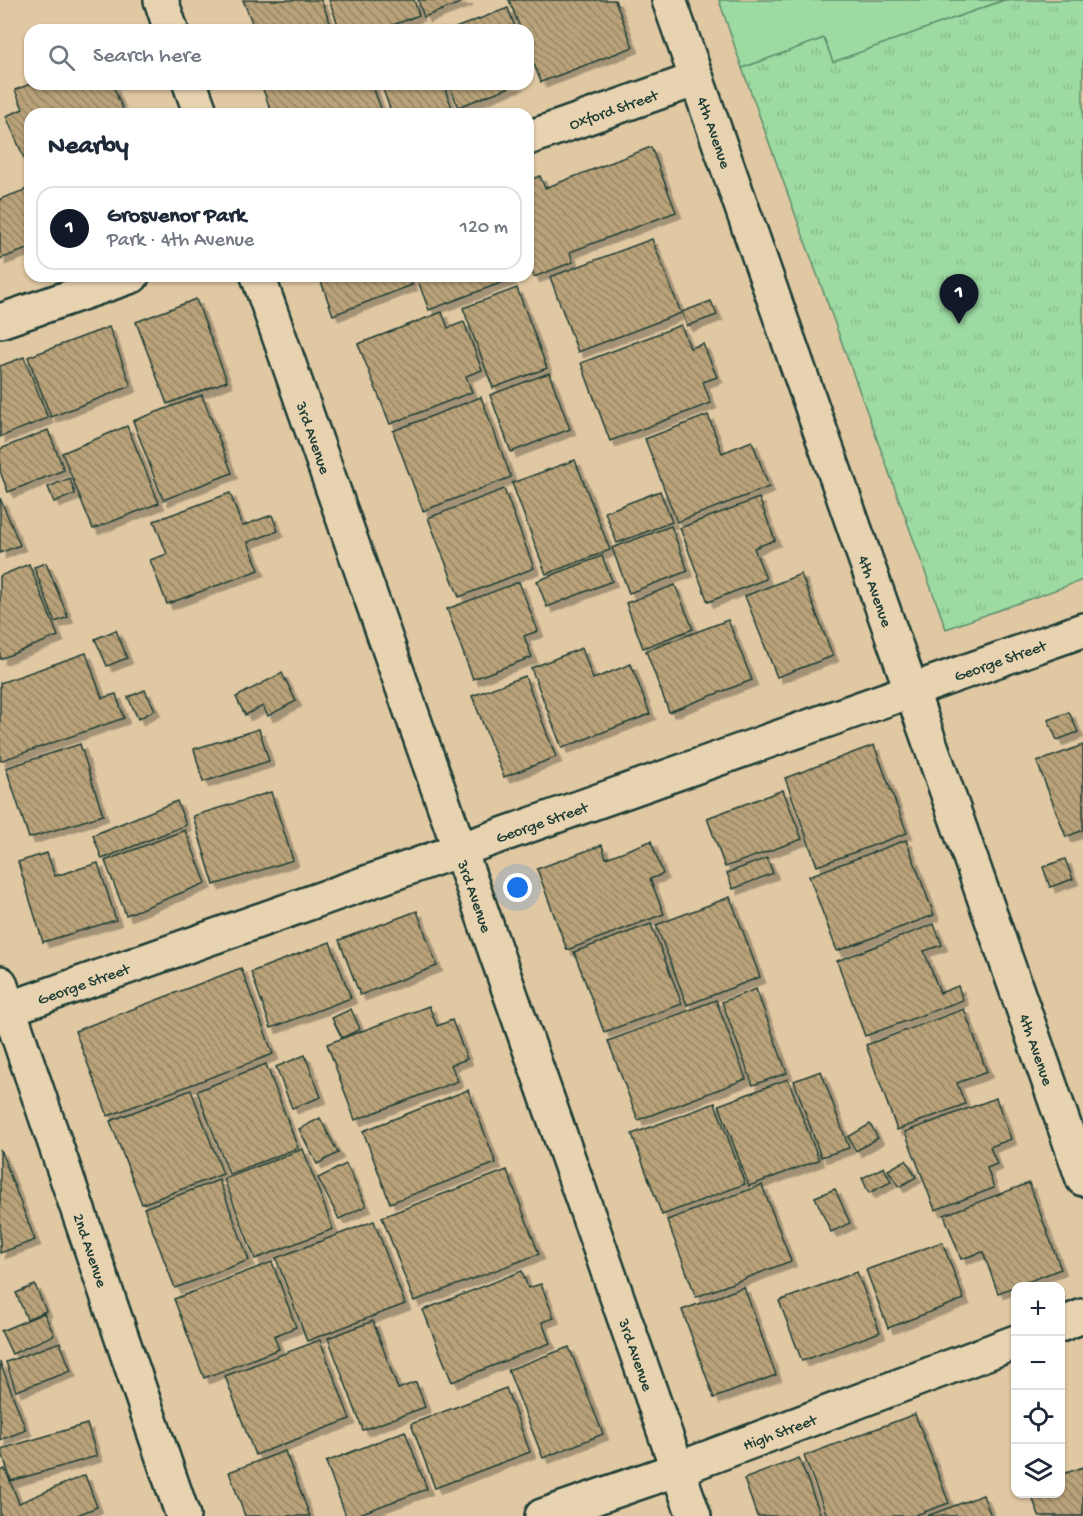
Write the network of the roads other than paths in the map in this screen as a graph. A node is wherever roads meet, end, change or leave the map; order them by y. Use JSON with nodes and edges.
{"nodes":[{"id":1,"x":161,"y":0,"type":"edge"},
{"id":2,"x":669,"y":0,"type":"edge"},
{"id":3,"x":169,"y":24,"type":"edge"},
{"id":4,"x":697,"y":79,"type":"junction"},
{"id":5,"x":192,"y":90,"type":"edge"},
{"id":6,"x":199,"y":108,"type":"edge"},
{"id":7,"x":534,"y":136,"type":"edge"},
{"id":8,"x":114,"y":282,"type":"edge"},
{"id":9,"x":260,"y":282,"type":"edge"},
{"id":10,"x":0,"y":321,"type":"edge"},
{"id":11,"x":1083,"y":630,"type":"edge"},
{"id":12,"x":912,"y":690,"type":"junction"},
{"id":13,"x":460,"y":850,"type":"junction"},
{"id":14,"x":3,"y":1002,"type":"edge"},
{"id":15,"x":1083,"y":1179,"type":"edge"},
{"id":16,"x":1083,"y":1317,"type":"edge"},
{"id":17,"x":1065,"y":1323,"type":"edge"},
{"id":18,"x":1011,"y":1344,"type":"edge"},
{"id":19,"x":678,"y":1470,"type":"junction"},
{"id":20,"x":183,"y":1516,"type":"edge"},
{"id":21,"x":542,"y":1516,"type":"edge"},
{"id":22,"x":694,"y":1516,"type":"edge"}],
"edges":[{"from":1,"to":3,"type":"street"},
{"from":2,"to":4,"type":"street","name":"4th Avenue"},
{"from":4,"to":7,"type":"street","name":"Oxford Street"},
{"from":4,"to":12,"type":"street","name":"4th Avenue"},
{"from":5,"to":6,"type":"street"},
{"from":8,"to":10,"type":"street"},
{"from":9,"to":13,"type":"street","name":"3rd Avenue"},
{"from":11,"to":12,"type":"street","name":"George Street"},
{"from":12,"to":13,"type":"street","name":"George Street"},
{"from":12,"to":15,"type":"street","name":"4th Avenue"},
{"from":13,"to":14,"type":"street","name":"George Street"},
{"from":13,"to":19,"type":"street","name":"3rd Avenue"},
{"from":14,"to":20,"type":"street","name":"2nd Avenue"},
{"from":16,"to":17,"type":"street"},
{"from":18,"to":19,"type":"street","name":"High Street"},
{"from":19,"to":21,"type":"street","name":"High Street"},
{"from":19,"to":22,"type":"street","name":"3rd Avenue"}]}
